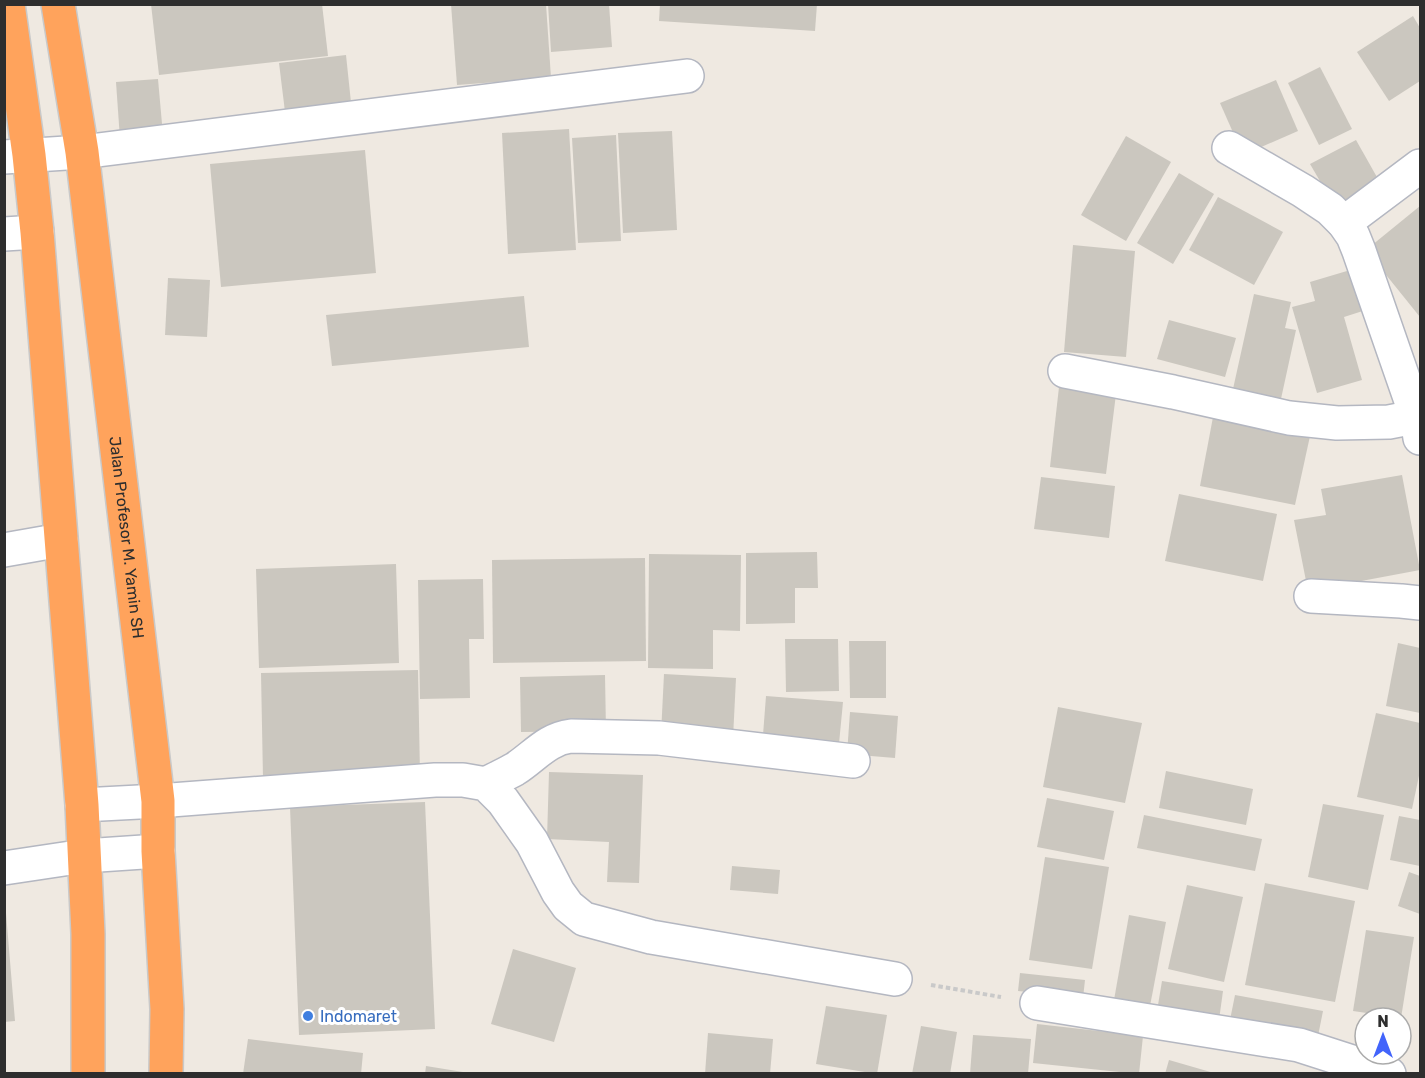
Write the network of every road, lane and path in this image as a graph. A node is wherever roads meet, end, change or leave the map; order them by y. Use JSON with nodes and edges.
{"nodes":[{"id":1,"x":8,"y":4,"type":"edge"},
{"id":2,"x":58,"y":4,"type":"edge"},
{"id":3,"x":687,"y":76,"type":"dead end"},
{"id":4,"x":1229,"y":148,"type":"dead end"},
{"id":5,"x":81,"y":152,"type":"junction"},
{"id":6,"x":17,"y":156,"type":"edge"},
{"id":7,"x":1420,"y":166,"type":"edge"},
{"id":8,"x":1344,"y":223,"type":"junction"},
{"id":9,"x":37,"y":232,"type":"junction"},
{"id":10,"x":4,"y":234,"type":"edge"},
{"id":11,"x":1065,"y":370,"type":"dead end"},
{"id":12,"x":1419,"y":424,"type":"edge"},
{"id":13,"x":62,"y":540,"type":"junction"},
{"id":14,"x":4,"y":550,"type":"edge"},
{"id":15,"x":1311,"y":596,"type":"dead end"},
{"id":16,"x":1420,"y":603,"type":"edge"},
{"id":17,"x":853,"y":761,"type":"dead end"},
{"id":18,"x":486,"y":784,"type":"junction"},
{"id":19,"x":158,"y":801,"type":"junction"},
{"id":20,"x":82,"y":805,"type":"junction"},
{"id":21,"x":158,"y":851,"type":"junction"},
{"id":22,"x":84,"y":856,"type":"junction"},
{"id":23,"x":4,"y":868,"type":"edge"},
{"id":24,"x":895,"y":979,"type":"joint"},
{"id":25,"x":1037,"y":1003,"type":"joint"},
{"id":26,"x":88,"y":1074,"type":"edge"},
{"id":27,"x":166,"y":1074,"type":"edge"},
{"id":28,"x":1389,"y":1074,"type":"edge"}],
"edges":[{"from":1,"to":6,"type":"highway"},
{"from":2,"to":5,"type":"highway","name":"Jalan Profesor M. Yamin SH"},
{"from":3,"to":5,"type":"street"},
{"from":4,"to":8,"type":"street"},
{"from":5,"to":6,"type":"street"},
{"from":5,"to":19,"type":"highway","name":"Jalan Profesor M. Yamin SH"},
{"from":6,"to":9,"type":"highway"},
{"from":7,"to":8,"type":"street"},
{"from":8,"to":12,"type":"street"},
{"from":9,"to":10,"type":"street"},
{"from":9,"to":13,"type":"highway"},
{"from":11,"to":12,"type":"street"},
{"from":13,"to":14,"type":"street"},
{"from":13,"to":20,"type":"highway"},
{"from":15,"to":16,"type":"street"},
{"from":17,"to":18,"type":"street"},
{"from":18,"to":19,"type":"street"},
{"from":18,"to":24,"type":"street"},
{"from":19,"to":20,"type":"street"},
{"from":19,"to":21,"type":"highway","name":"Jalan Profesor M. Yamin SH"},
{"from":20,"to":22,"type":"highway"},
{"from":21,"to":22,"type":"street"},
{"from":21,"to":27,"type":"highway","name":"Jalan Profesor M. Yamin SH"},
{"from":22,"to":23,"type":"street"},
{"from":22,"to":26,"type":"highway"},
{"from":24,"to":25,"type":"path"},
{"from":25,"to":28,"type":"street"}]}
